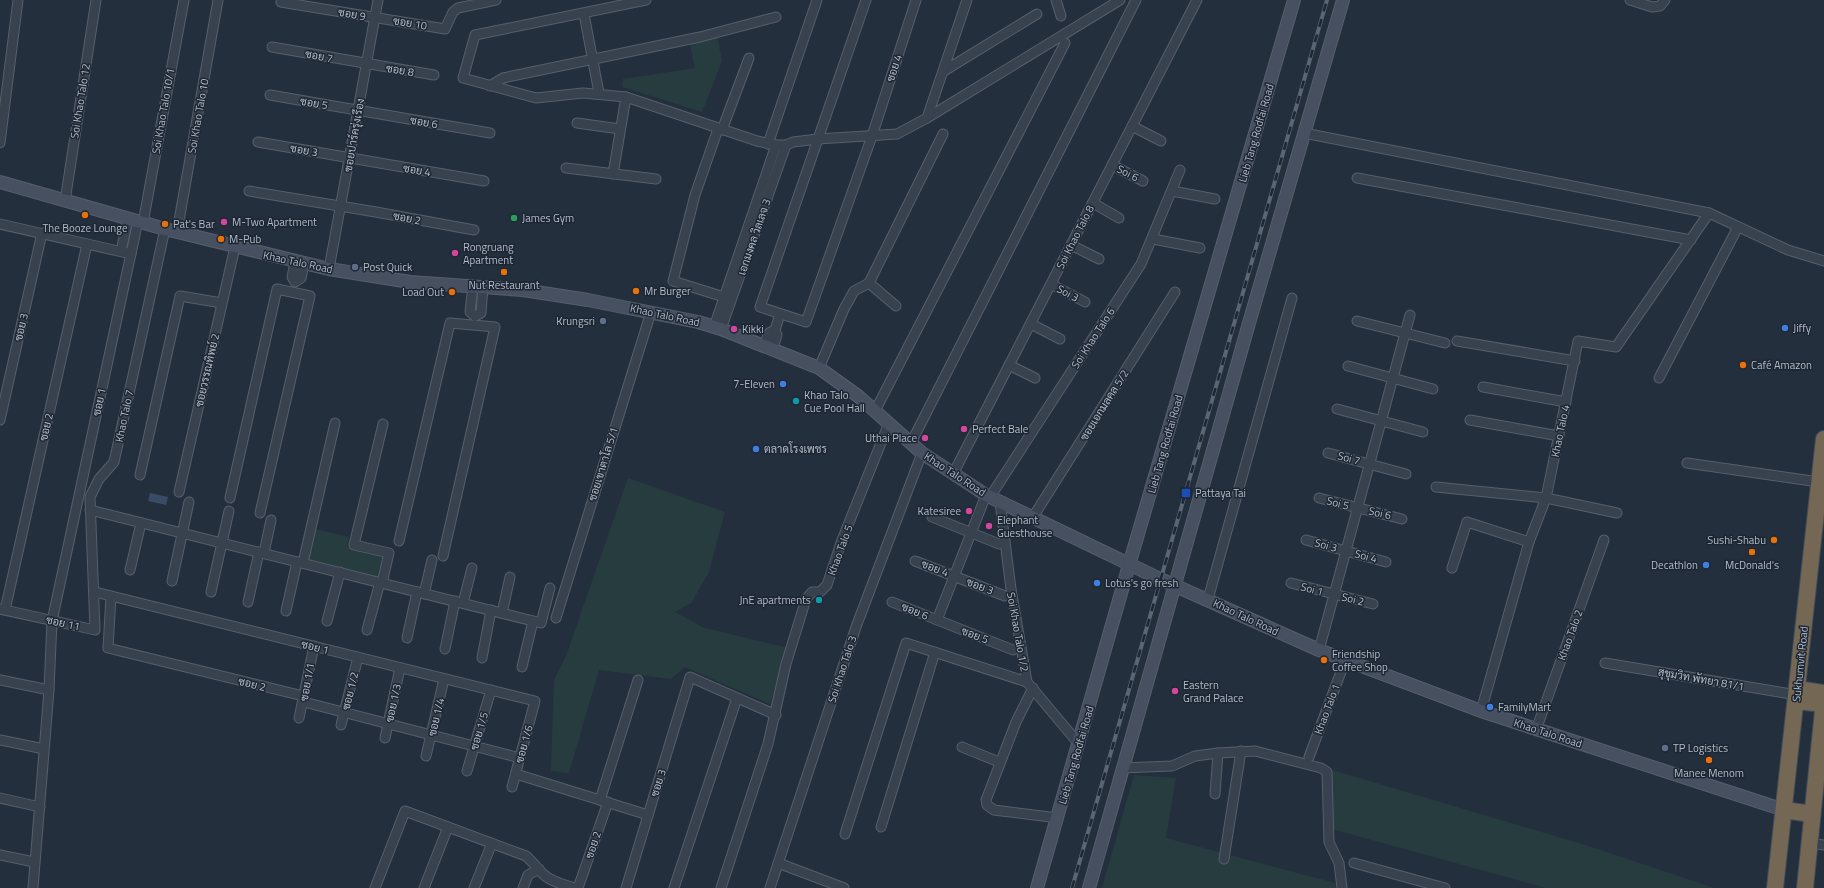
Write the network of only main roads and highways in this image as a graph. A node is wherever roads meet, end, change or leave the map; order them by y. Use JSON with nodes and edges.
{"nodes":[{"id":1,"x":1824,"y":439,"type":"edge"},
{"id":2,"x":1824,"y":693,"type":"edge"},
{"id":3,"x":1797,"y":695,"type":"junction"},
{"id":4,"x":1824,"y":701,"type":"edge"},
{"id":5,"x":1824,"y":704,"type":"edge"},
{"id":6,"x":1819,"y":793,"type":"edge"},
{"id":7,"x":1784,"y":810,"type":"junction"},
{"id":8,"x":1812,"y":814,"type":"junction"},
{"id":9,"x":1817,"y":844,"type":"edge"},
{"id":10,"x":1775,"y":888,"type":"edge"},
{"id":11,"x":1805,"y":888,"type":"edge"}],
"edges":[{"from":1,"to":3,"type":"highway","name":"Sukhumvit Road"},
{"from":2,"to":3,"type":"highway"},
{"from":3,"to":5,"type":"highway"},
{"from":3,"to":7,"type":"highway","name":"Sukhumvit Road"},
{"from":4,"to":5,"type":"highway"},
{"from":5,"to":6,"type":"highway"},
{"from":6,"to":8,"type":"highway"},
{"from":7,"to":8,"type":"highway"},
{"from":7,"to":10,"type":"highway","name":"Sukhumvit Road"},
{"from":8,"to":9,"type":"highway"},
{"from":9,"to":11,"type":"highway"}]}
